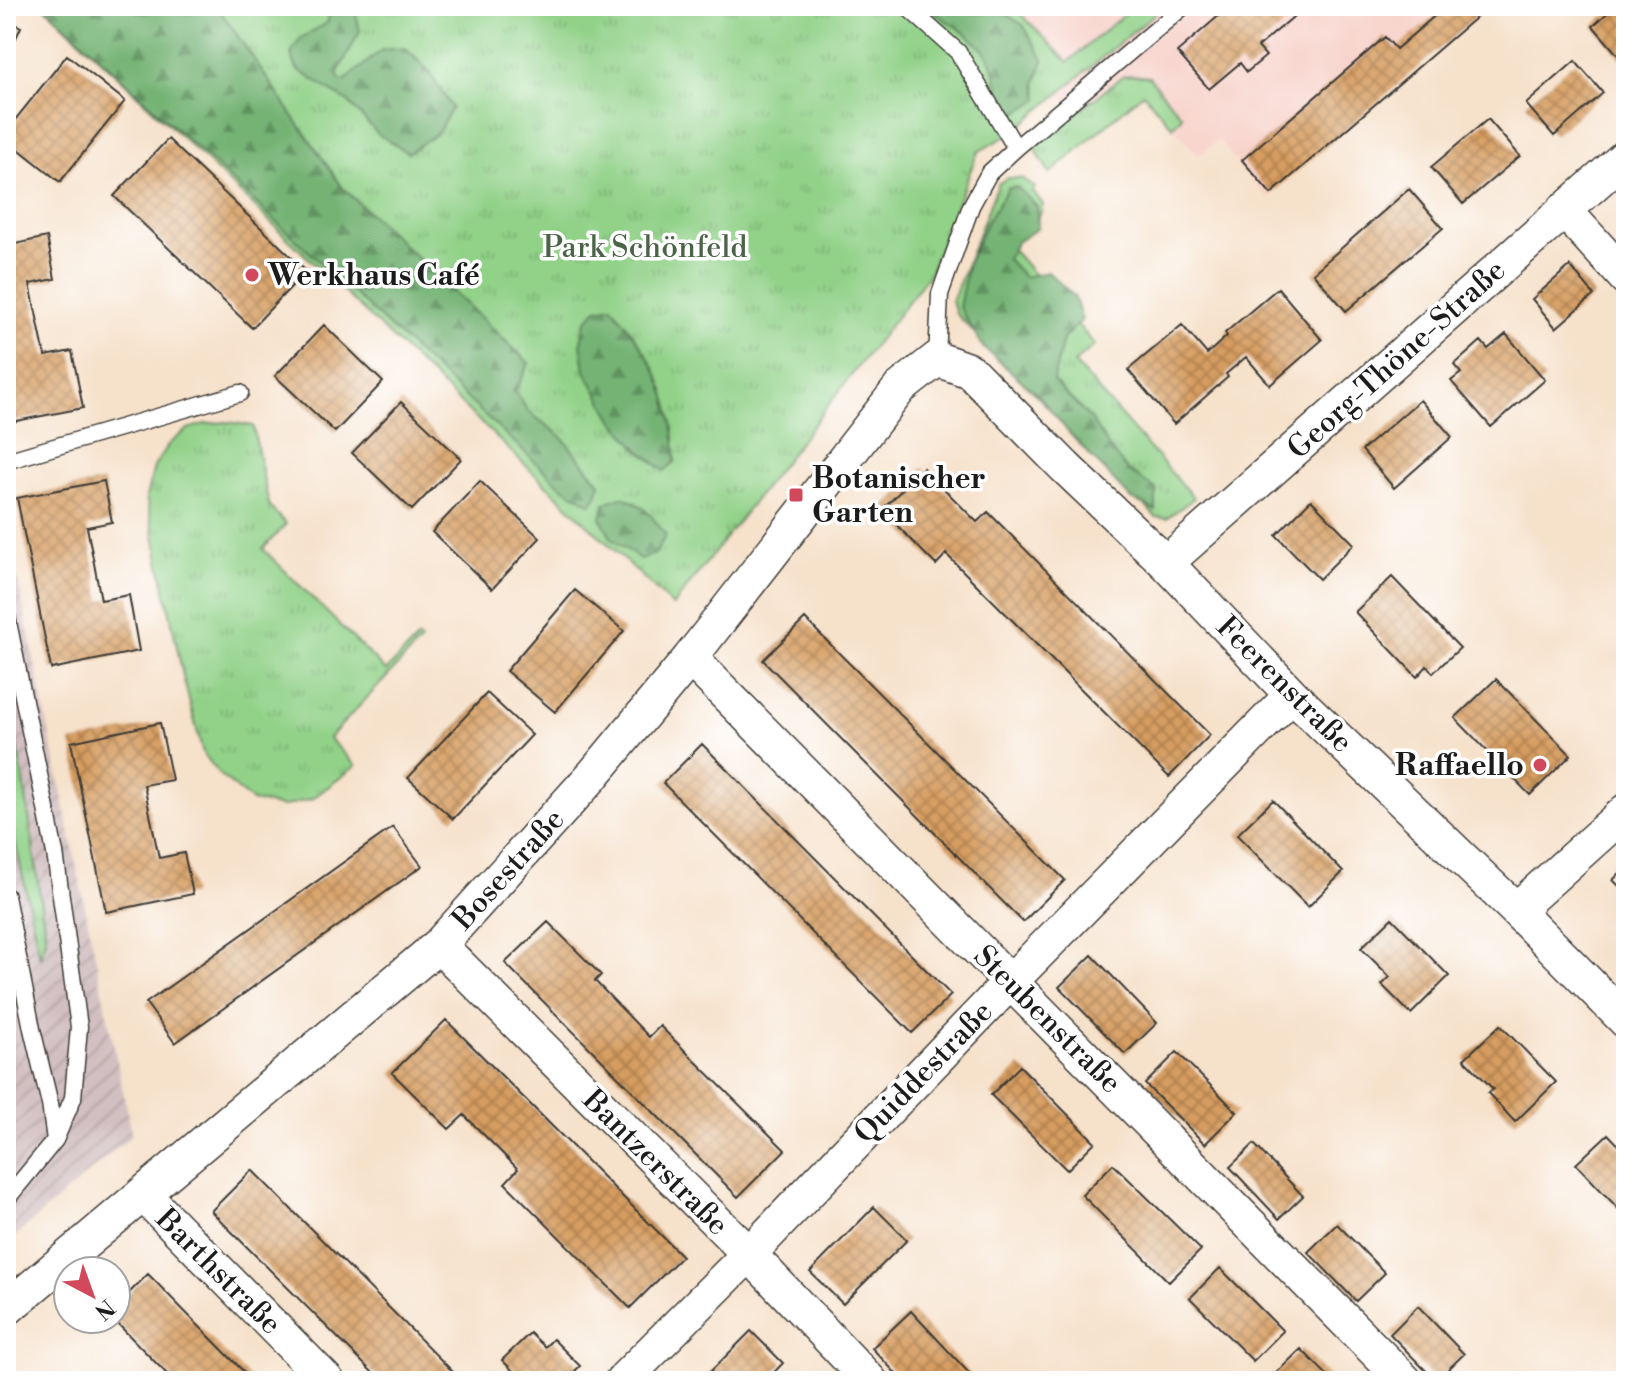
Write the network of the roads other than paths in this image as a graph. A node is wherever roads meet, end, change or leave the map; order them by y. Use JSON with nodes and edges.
{"nodes":[{"id":1,"x":906,"y":6,"type":"edge"},
{"id":2,"x":1184,"y":6,"type":"edge"},
{"id":3,"x":1016,"y":148,"type":"junction"},
{"id":4,"x":1626,"y":156,"type":"edge"},
{"id":5,"x":1564,"y":210,"type":"junction"},
{"id":6,"x":1626,"y":278,"type":"edge"},
{"id":7,"x":937,"y":359,"type":"junction"},
{"id":8,"x":240,"y":393,"type":"dead end"},
{"id":9,"x":6,"y":461,"type":"edge"},
{"id":10,"x":1166,"y":563,"type":"junction"},
{"id":11,"x":6,"y":612,"type":"edge"},
{"id":12,"x":690,"y":658,"type":"junction"},
{"id":13,"x":1292,"y":695,"type":"junction"},
{"id":14,"x":1626,"y":811,"type":"edge"},
{"id":15,"x":6,"y":896,"type":"edge"},
{"id":16,"x":1516,"y":910,"type":"junction"},
{"id":17,"x":439,"y":945,"type":"junction"},
{"id":18,"x":1011,"y":981,"type":"junction"},
{"id":19,"x":1626,"y":1021,"type":"edge"},
{"id":20,"x":55,"y":1140,"type":"junction"},
{"id":21,"x":143,"y":1194,"type":"junction"},
{"id":22,"x":6,"y":1200,"type":"edge"},
{"id":23,"x":749,"y":1254,"type":"junction"},
{"id":24,"x":6,"y":1309,"type":"edge"},
{"id":25,"x":327,"y":1381,"type":"edge"},
{"id":26,"x":622,"y":1381,"type":"edge"},
{"id":27,"x":870,"y":1381,"type":"edge"},
{"id":28,"x":1405,"y":1381,"type":"edge"}],
"edges":[{"from":1,"to":3,"type":"lane"},
{"from":2,"to":3,"type":"lane"},
{"from":3,"to":7,"type":"lane"},
{"from":4,"to":5,"type":"street","name":"Georg-Thöne-Straße"},
{"from":5,"to":6,"type":"street"},
{"from":5,"to":10,"type":"street","name":"Georg-Thöne-Straße"},
{"from":7,"to":10,"type":"street","name":"Feerenstraße"},
{"from":7,"to":12,"type":"street","name":"Bosestraße"},
{"from":8,"to":9,"type":"lane"},
{"from":10,"to":13,"type":"street","name":"Feerenstraße"},
{"from":11,"to":20,"type":"lane"},
{"from":12,"to":17,"type":"street","name":"Bosestraße"},
{"from":12,"to":18,"type":"street","name":"Steubenstraße"},
{"from":13,"to":16,"type":"street","name":"Feerenstraße"},
{"from":13,"to":18,"type":"street","name":"Quiddestraße"},
{"from":14,"to":16,"type":"street"},
{"from":15,"to":20,"type":"lane"},
{"from":16,"to":19,"type":"street","name":"Feerenstraße"},
{"from":17,"to":21,"type":"street","name":"Bosestraße"},
{"from":17,"to":23,"type":"street","name":"Bantzerstraße"},
{"from":18,"to":23,"type":"street","name":"Quiddestraße"},
{"from":18,"to":28,"type":"street","name":"Steubenstraße"},
{"from":20,"to":22,"type":"lane"},
{"from":21,"to":24,"type":"street","name":"Bosestraße"},
{"from":21,"to":25,"type":"street","name":"Barthstraße"},
{"from":23,"to":26,"type":"street","name":"Quiddestraße"},
{"from":23,"to":27,"type":"street","name":"Bantzerstraße"}]}
